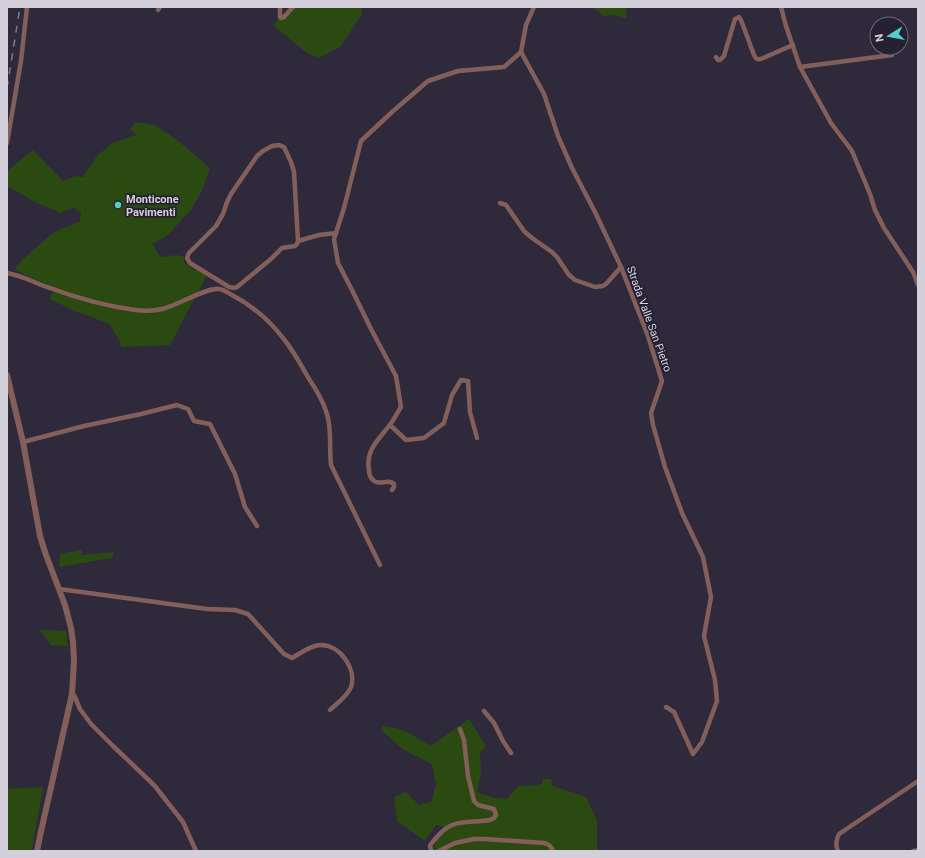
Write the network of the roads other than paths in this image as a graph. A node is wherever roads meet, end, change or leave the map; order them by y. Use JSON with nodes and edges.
{"nodes":[{"id":1,"x":28,"y":7,"type":"edge"},
{"id":2,"x":280,"y":7,"type":"edge"},
{"id":3,"x":293,"y":7,"type":"edge"},
{"id":4,"x":534,"y":7,"type":"edge"},
{"id":5,"x":782,"y":7,"type":"edge"},
{"id":6,"x":793,"y":45,"type":"junction"},
{"id":7,"x":521,"y":52,"type":"junction"},
{"id":8,"x":884,"y":56,"type":"edge"},
{"id":9,"x":716,"y":57,"type":"dead end"},
{"id":10,"x":800,"y":67,"type":"junction"},
{"id":11,"x":7,"y":142,"type":"edge"},
{"id":12,"x":500,"y":203,"type":"dead end"},
{"id":13,"x":336,"y":233,"type":"junction"},
{"id":14,"x":298,"y":241,"type":"junction"},
{"id":15,"x":621,"y":267,"type":"junction"},
{"id":16,"x":7,"y":274,"type":"edge"},
{"id":17,"x":918,"y":286,"type":"edge"},
{"id":18,"x":236,"y":288,"type":"junction"},
{"id":19,"x":236,"y":297,"type":"junction"},
{"id":20,"x":7,"y":376,"type":"edge"},
{"id":21,"x":390,"y":425,"type":"junction"},
{"id":22,"x":477,"y":438,"type":"dead end"},
{"id":23,"x":23,"y":442,"type":"junction"},
{"id":24,"x":392,"y":490,"type":"dead end"},
{"id":25,"x":256,"y":526,"type":"dead end"},
{"id":26,"x":380,"y":565,"type":"dead end"},
{"id":27,"x":59,"y":589,"type":"junction"},
{"id":28,"x":72,"y":694,"type":"junction"},
{"id":29,"x":666,"y":707,"type":"dead end"},
{"id":30,"x":330,"y":710,"type":"dead end"},
{"id":31,"x":484,"y":711,"type":"dead end"},
{"id":32,"x":460,"y":729,"type":"dead end"},
{"id":33,"x":511,"y":752,"type":"dead end"},
{"id":34,"x":918,"y":781,"type":"edge"},
{"id":35,"x":918,"y":850,"type":"edge"},
{"id":36,"x":37,"y":851,"type":"edge"},
{"id":37,"x":196,"y":851,"type":"edge"},
{"id":38,"x":431,"y":851,"type":"edge"},
{"id":39,"x":439,"y":851,"type":"edge"},
{"id":40,"x":553,"y":851,"type":"edge"},
{"id":41,"x":838,"y":851,"type":"edge"},
{"id":42,"x":913,"y":851,"type":"edge"}],
"edges":[{"from":1,"to":11,"type":"street"},
{"from":2,"to":3,"type":"street"},
{"from":4,"to":7,"type":"street"},
{"from":5,"to":6,"type":"street"},
{"from":6,"to":9,"type":"street"},
{"from":6,"to":10,"type":"street"},
{"from":7,"to":13,"type":"street"},
{"from":7,"to":15,"type":"street","name":"Strada Valle San Pietro"},
{"from":8,"to":10,"type":"street"},
{"from":10,"to":17,"type":"street"},
{"from":12,"to":15,"type":"street"},
{"from":13,"to":14,"type":"street"},
{"from":13,"to":21,"type":"street"},
{"from":14,"to":18,"type":"street"},
{"from":14,"to":18,"type":"street"},
{"from":15,"to":29,"type":"street","name":"Strada Valle San Pietro"},
{"from":16,"to":19,"type":"street"},
{"from":18,"to":19,"type":"street"},
{"from":19,"to":26,"type":"street"},
{"from":20,"to":23,"type":"street"},
{"from":21,"to":22,"type":"street"},
{"from":21,"to":24,"type":"street"},
{"from":23,"to":25,"type":"street"},
{"from":23,"to":27,"type":"street"},
{"from":27,"to":28,"type":"street"},
{"from":27,"to":30,"type":"street"},
{"from":28,"to":36,"type":"street"},
{"from":28,"to":37,"type":"street"},
{"from":31,"to":33,"type":"street"},
{"from":32,"to":38,"type":"street"},
{"from":34,"to":41,"type":"street"},
{"from":35,"to":42,"type":"street"},
{"from":39,"to":40,"type":"street"}]}
